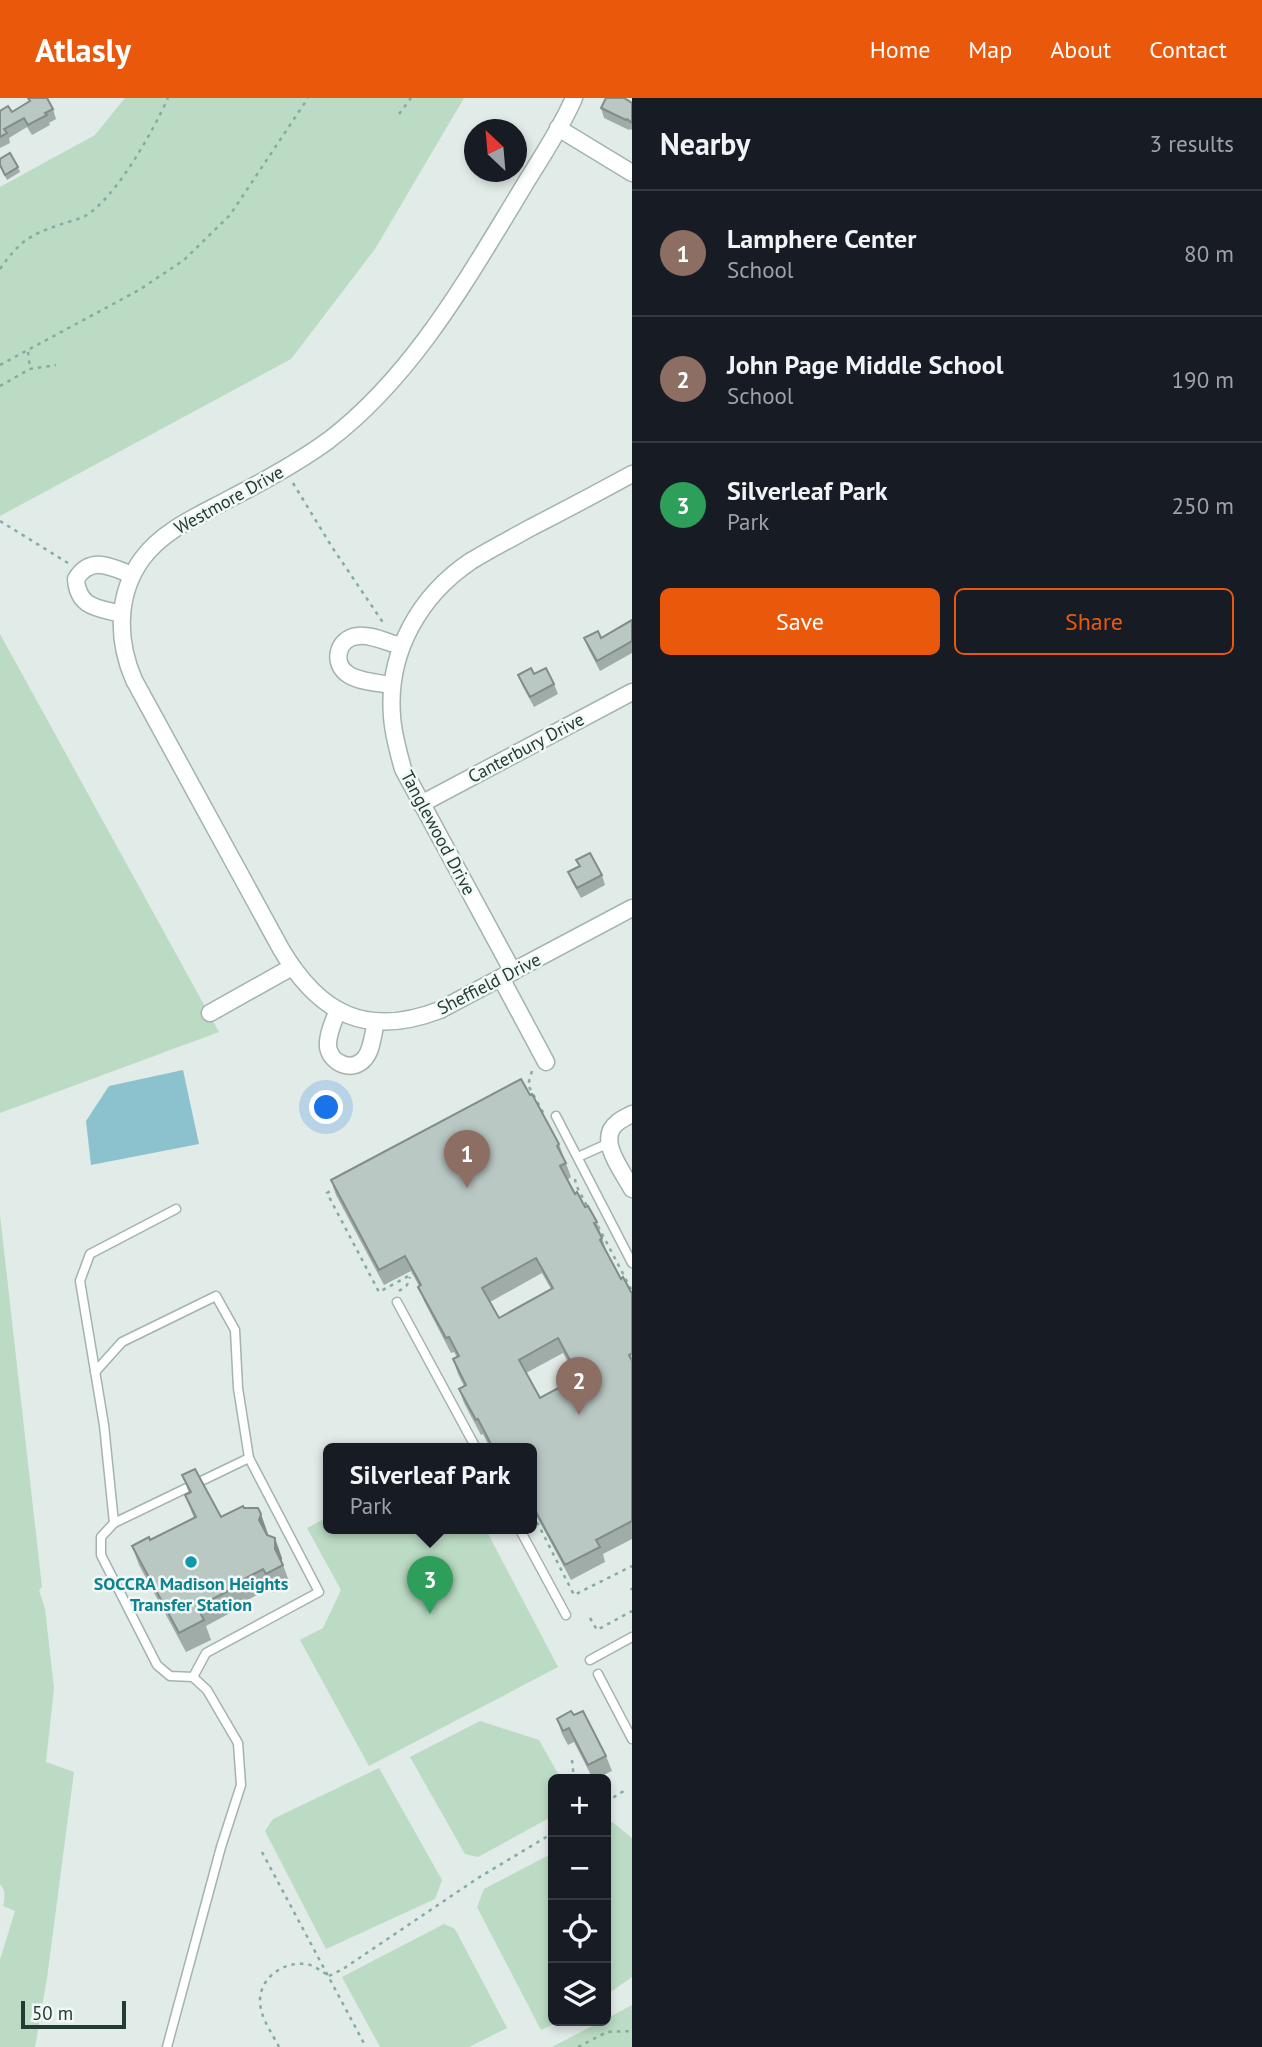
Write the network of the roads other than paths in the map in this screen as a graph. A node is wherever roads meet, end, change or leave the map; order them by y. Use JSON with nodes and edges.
{"nodes":[{"id":1,"x":574,"y":98,"type":"edge"},
{"id":2,"x":558,"y":128,"type":"junction"},
{"id":3,"x":632,"y":173,"type":"edge"},
{"id":4,"x":632,"y":474,"type":"edge"},
{"id":5,"x":132,"y":575,"type":"junction"},
{"id":6,"x":122,"y":614,"type":"junction"},
{"id":7,"x":401,"y":646,"type":"junction"},
{"id":8,"x":392,"y":685,"type":"junction"},
{"id":9,"x":632,"y":692,"type":"edge"},
{"id":10,"x":421,"y":803,"type":"junction"},
{"id":11,"x":632,"y":908,"type":"edge"},
{"id":12,"x":292,"y":967,"type":"junction"},
{"id":13,"x":507,"y":975,"type":"junction"},
{"id":14,"x":338,"y":1010,"type":"junction"},
{"id":15,"x":210,"y":1013,"type":"dead end"},
{"id":16,"x":376,"y":1022,"type":"junction"},
{"id":17,"x":546,"y":1062,"type":"dead end"},
{"id":18,"x":632,"y":1114,"type":"edge"},
{"id":19,"x":556,"y":1116,"type":"dead end"},
{"id":20,"x":609,"y":1139,"type":"junction"},
{"id":21,"x":578,"y":1157,"type":"junction"},
{"id":22,"x":632,"y":1189,"type":"edge"},
{"id":23,"x":176,"y":1209,"type":"dead end"},
{"id":24,"x":632,"y":1262,"type":"edge"},
{"id":25,"x":397,"y":1302,"type":"dead end"},
{"id":26,"x":95,"y":1373,"type":"junction"},
{"id":27,"x":473,"y":1443,"type":"edge"},
{"id":28,"x":249,"y":1458,"type":"junction"},
{"id":29,"x":114,"y":1523,"type":"junction"},
{"id":30,"x":522,"y":1534,"type":"edge"},
{"id":31,"x":566,"y":1615,"type":"dead end"},
{"id":32,"x":632,"y":1637,"type":"edge"},
{"id":33,"x":590,"y":1660,"type":"dead end"},
{"id":34,"x":598,"y":1674,"type":"dead end"},
{"id":35,"x":193,"y":1677,"type":"junction"},
{"id":36,"x":629,"y":1725,"type":"edge"},
{"id":37,"x":632,"y":1739,"type":"edge"},
{"id":38,"x":167,"y":2047,"type":"edge"}],
"edges":[{"from":1,"to":2,"type":"street","name":"Westmore Drive"},
{"from":2,"to":3,"type":"street"},
{"from":2,"to":5,"type":"street","name":"Westmore Drive"},
{"from":4,"to":7,"type":"street","name":"Tanglewood Drive"},
{"from":5,"to":6,"type":"street","name":"Westmore Drive"},
{"from":5,"to":6,"type":"street"},
{"from":6,"to":12,"type":"street","name":"Westmore Drive"},
{"from":7,"to":8,"type":"street","name":"Tanglewood Drive"},
{"from":7,"to":8,"type":"street"},
{"from":8,"to":10,"type":"street","name":"Tanglewood Drive"},
{"from":9,"to":10,"type":"street","name":"Canterbury Drive"},
{"from":10,"to":13,"type":"street","name":"Tanglewood Drive"},
{"from":11,"to":13,"type":"street","name":"Sheffield Drive"},
{"from":12,"to":14,"type":"street","name":"Westmore Drive"},
{"from":12,"to":15,"type":"street"},
{"from":13,"to":16,"type":"street","name":"Sheffield Drive"},
{"from":13,"to":17,"type":"street","name":"Tanglewood Drive"},
{"from":14,"to":16,"type":"street","name":"Sheffield Drive"},
{"from":14,"to":16,"type":"street"},
{"from":18,"to":20,"type":"street"},
{"from":19,"to":21,"type":"lane"},
{"from":20,"to":21,"type":"lane"},
{"from":20,"to":22,"type":"street"},
{"from":21,"to":24,"type":"lane"},
{"from":23,"to":26,"type":"lane"},
{"from":25,"to":27,"type":"lane"},
{"from":26,"to":28,"type":"lane"},
{"from":26,"to":29,"type":"lane"},
{"from":28,"to":29,"type":"lane"},
{"from":28,"to":35,"type":"lane"},
{"from":29,"to":35,"type":"lane"},
{"from":30,"to":31,"type":"lane"},
{"from":32,"to":33,"type":"lane"},
{"from":34,"to":36,"type":"lane"},
{"from":35,"to":38,"type":"lane"},
{"from":36,"to":37,"type":"lane"}]}
